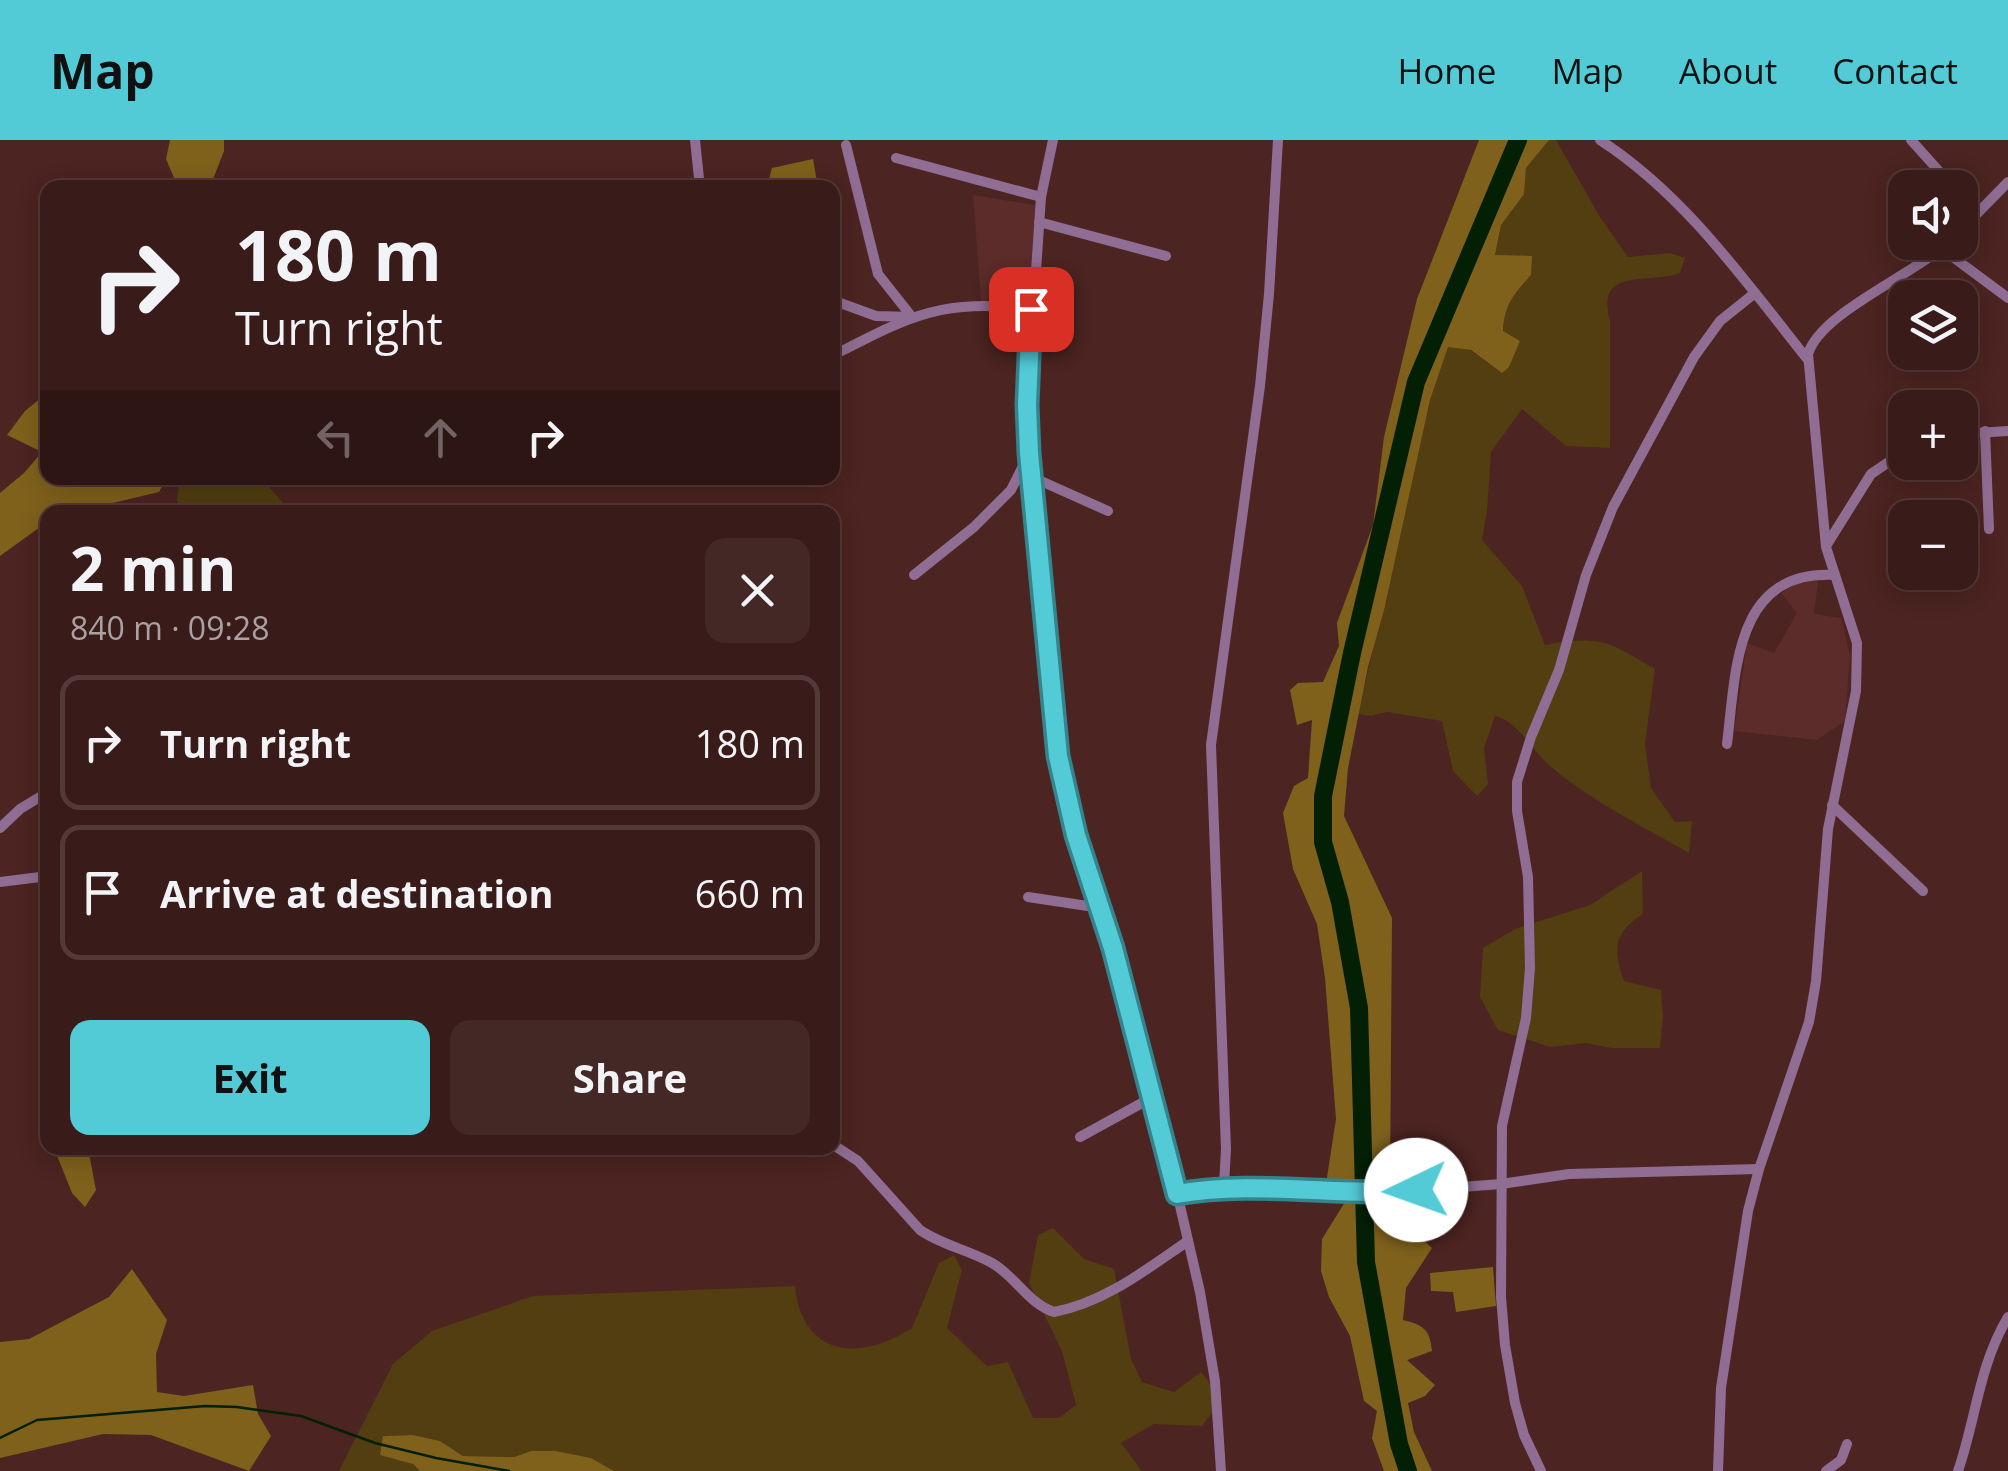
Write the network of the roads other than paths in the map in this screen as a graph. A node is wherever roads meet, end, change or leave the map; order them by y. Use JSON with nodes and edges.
{"nodes":[{"id":1,"x":694,"y":140,"type":"edge"},
{"id":2,"x":1053,"y":140,"type":"edge"},
{"id":3,"x":1278,"y":140,"type":"edge"},
{"id":4,"x":1600,"y":140,"type":"edge"},
{"id":5,"x":1911,"y":140,"type":"edge"},
{"id":6,"x":846,"y":145,"type":"dead end"},
{"id":7,"x":896,"y":158,"type":"dead end"},
{"id":8,"x":1938,"y":170,"type":"edge"},
{"id":9,"x":699,"y":180,"type":"edge"},
{"id":10,"x":2008,"y":182,"type":"edge"},
{"id":11,"x":1041,"y":197,"type":"junction"},
{"id":12,"x":1978,"y":211,"type":"edge"},
{"id":13,"x":1038,"y":222,"type":"junction"},
{"id":14,"x":1166,"y":256,"type":"dead end"},
{"id":15,"x":1924,"y":260,"type":"edge"},
{"id":16,"x":1962,"y":260,"type":"edge"},
{"id":17,"x":1755,"y":293,"type":"junction"},
{"id":18,"x":2008,"y":298,"type":"edge"},
{"id":19,"x":840,"y":303,"type":"edge"},
{"id":20,"x":1031,"y":309,"type":"junction"},
{"id":21,"x":912,"y":317,"type":"junction"},
{"id":22,"x":840,"y":352,"type":"edge"},
{"id":23,"x":1808,"y":360,"type":"junction"},
{"id":24,"x":1985,"y":430,"type":"junction"},
{"id":25,"x":1978,"y":431,"type":"edge"},
{"id":26,"x":2008,"y":431,"type":"edge"},
{"id":27,"x":1029,"y":453,"type":"junction"},
{"id":28,"x":1888,"y":462,"type":"edge"},
{"id":29,"x":1032,"y":477,"type":"junction"},
{"id":30,"x":1108,"y":510,"type":"dead end"},
{"id":31,"x":1989,"y":530,"type":"dead end"},
{"id":32,"x":1826,"y":546,"type":"junction"},
{"id":33,"x":914,"y":575,"type":"dead end"},
{"id":34,"x":1834,"y":575,"type":"junction"},
{"id":35,"x":1727,"y":744,"type":"dead end"},
{"id":36,"x":40,"y":797,"type":"edge"},
{"id":37,"x":1832,"y":805,"type":"junction"},
{"id":38,"x":0,"y":828,"type":"edge"},
{"id":39,"x":40,"y":877,"type":"edge"},
{"id":40,"x":0,"y":882,"type":"edge"},
{"id":41,"x":1923,"y":891,"type":"dead end"},
{"id":42,"x":1028,"y":896,"type":"dead end"},
{"id":43,"x":1100,"y":908,"type":"junction"},
{"id":44,"x":1151,"y":1098,"type":"junction"},
{"id":45,"x":1080,"y":1136,"type":"dead end"},
{"id":46,"x":840,"y":1149,"type":"edge"},
{"id":47,"x":1758,"y":1168,"type":"junction"},
{"id":48,"x":1500,"y":1184,"type":"junction"},
{"id":49,"x":1224,"y":1186,"type":"junction"},
{"id":50,"x":1177,"y":1194,"type":"junction"},
{"id":51,"x":1188,"y":1240,"type":"junction"},
{"id":52,"x":2008,"y":1317,"type":"edge"},
{"id":53,"x":1847,"y":1444,"type":"dead end"},
{"id":54,"x":1221,"y":1471,"type":"edge"},
{"id":55,"x":1541,"y":1471,"type":"edge"},
{"id":56,"x":1718,"y":1471,"type":"edge"},
{"id":57,"x":1826,"y":1471,"type":"edge"},
{"id":58,"x":1958,"y":1471,"type":"edge"}],
"edges":[{"from":1,"to":9,"type":"street"},
{"from":2,"to":11,"type":"street"},
{"from":3,"to":49,"type":"street"},
{"from":4,"to":17,"type":"street"},
{"from":5,"to":8,"type":"street"},
{"from":6,"to":21,"type":"street"},
{"from":7,"to":11,"type":"street"},
{"from":10,"to":12,"type":"street"},
{"from":11,"to":13,"type":"street"},
{"from":13,"to":14,"type":"street"},
{"from":13,"to":20,"type":"street"},
{"from":15,"to":23,"type":"street"},
{"from":16,"to":18,"type":"street"},
{"from":17,"to":23,"type":"street"},
{"from":17,"to":48,"type":"street"},
{"from":19,"to":21,"type":"street"},
{"from":20,"to":21,"type":"street"},
{"from":20,"to":27,"type":"street"},
{"from":21,"to":22,"type":"street"},
{"from":23,"to":32,"type":"street"},
{"from":24,"to":25,"type":"street"},
{"from":24,"to":26,"type":"street"},
{"from":24,"to":31,"type":"street"},
{"from":27,"to":29,"type":"street"},
{"from":27,"to":33,"type":"street"},
{"from":28,"to":32,"type":"street"},
{"from":29,"to":30,"type":"street"},
{"from":29,"to":43,"type":"street"},
{"from":32,"to":34,"type":"street"},
{"from":34,"to":35,"type":"street"},
{"from":34,"to":37,"type":"street"},
{"from":36,"to":38,"type":"street"},
{"from":37,"to":41,"type":"street"},
{"from":37,"to":47,"type":"street"},
{"from":39,"to":40,"type":"street"},
{"from":42,"to":43,"type":"street"},
{"from":43,"to":44,"type":"street"},
{"from":44,"to":45,"type":"street"},
{"from":44,"to":50,"type":"street"},
{"from":46,"to":51,"type":"street"},
{"from":47,"to":48,"type":"street"},
{"from":47,"to":56,"type":"street"},
{"from":48,"to":49,"type":"street"},
{"from":48,"to":55,"type":"street"},
{"from":49,"to":50,"type":"street"},
{"from":50,"to":51,"type":"street"},
{"from":51,"to":54,"type":"street"},
{"from":52,"to":58,"type":"street"},
{"from":53,"to":57,"type":"street"}]}
